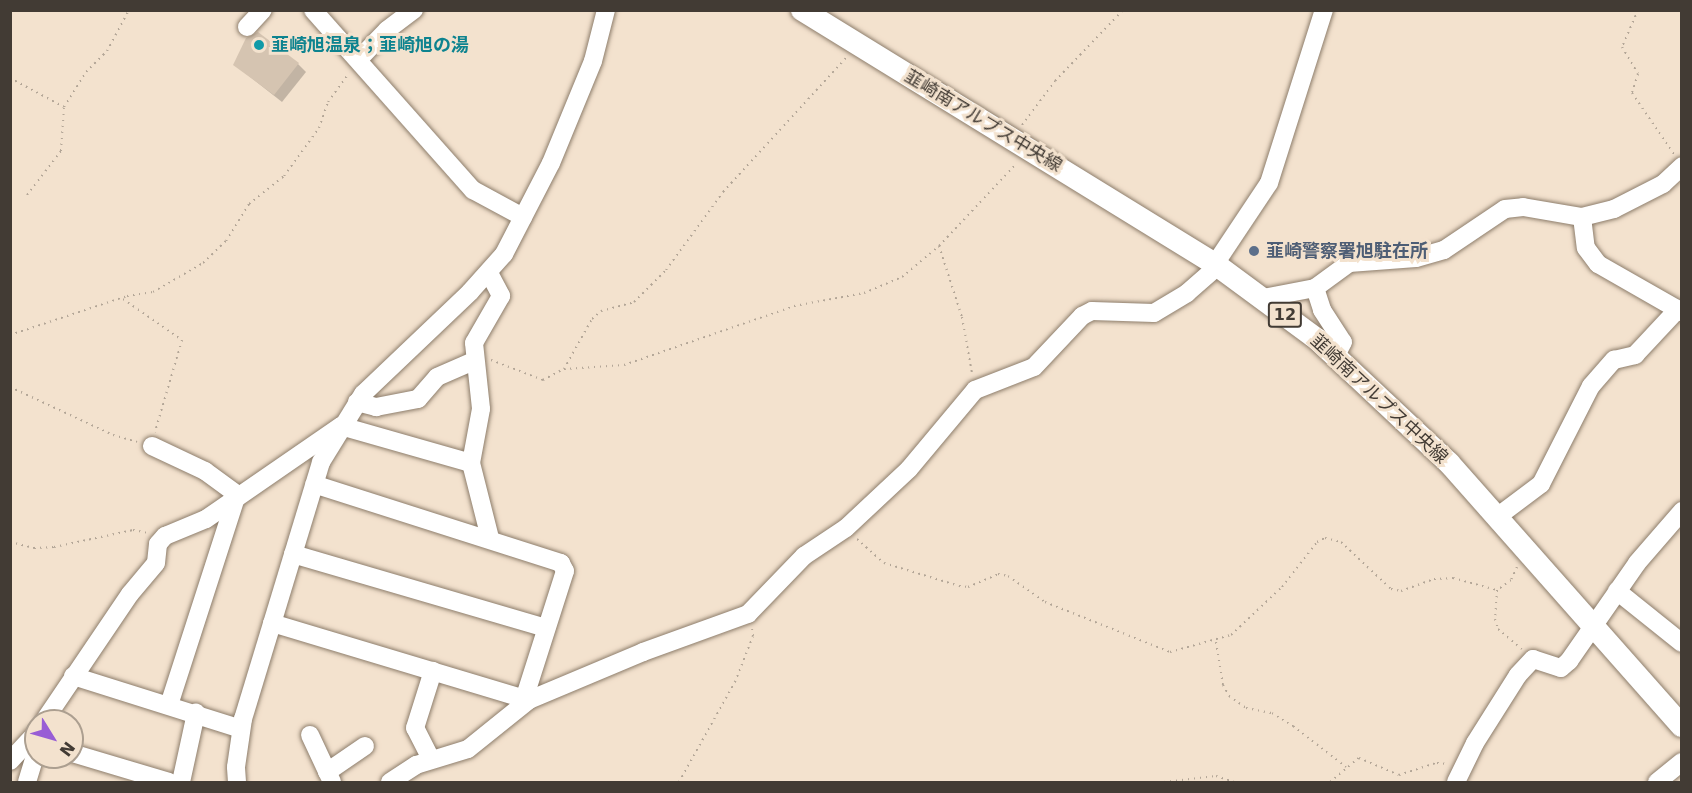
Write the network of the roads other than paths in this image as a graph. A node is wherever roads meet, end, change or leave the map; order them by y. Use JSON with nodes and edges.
{"nodes":[{"id":1,"x":263,"y":10,"type":"edge"},
{"id":2,"x":313,"y":10,"type":"edge"},
{"id":3,"x":414,"y":10,"type":"edge"},
{"id":4,"x":606,"y":10,"type":"edge"},
{"id":5,"x":802,"y":10,"type":"edge"},
{"id":6,"x":1324,"y":10,"type":"edge"},
{"id":7,"x":247,"y":27,"type":"dead end"},
{"id":8,"x":359,"y":59,"type":"junction"},
{"id":9,"x":1678,"y":161,"type":"edge"},
{"id":10,"x":524,"y":217,"type":"junction"},
{"id":11,"x":1582,"y":217,"type":"junction"},
{"id":12,"x":1216,"y":265,"type":"junction"},
{"id":13,"x":489,"y":273,"type":"junction"},
{"id":14,"x":1315,"y":288,"type":"junction"},
{"id":15,"x":1263,"y":298,"type":"junction"},
{"id":16,"x":1679,"y":306,"type":"edge"},
{"id":17,"x":1336,"y":356,"type":"junction"},
{"id":18,"x":474,"y":361,"type":"junction"},
{"id":19,"x":357,"y":402,"type":"junction"},
{"id":20,"x":341,"y":426,"type":"junction"},
{"id":21,"x":152,"y":446,"type":"road end"},
{"id":22,"x":471,"y":463,"type":"junction"},
{"id":23,"x":314,"y":484,"type":"junction"},
{"id":24,"x":237,"y":497,"type":"junction"},
{"id":25,"x":1682,"y":511,"type":"edge"},
{"id":26,"x":1497,"y":517,"type":"junction"},
{"id":27,"x":490,"y":538,"type":"junction"},
{"id":28,"x":292,"y":554,"type":"junction"},
{"id":29,"x":1617,"y":591,"type":"junction"},
{"id":30,"x":272,"y":623,"type":"junction"},
{"id":31,"x":1593,"y":625,"type":"junction"},
{"id":32,"x":546,"y":628,"type":"junction"},
{"id":33,"x":1682,"y":644,"type":"edge"},
{"id":34,"x":433,"y":671,"type":"junction"},
{"id":35,"x":73,"y":676,"type":"junction"},
{"id":36,"x":529,"y":700,"type":"junction"},
{"id":37,"x":169,"y":705,"type":"junction"},
{"id":38,"x":52,"y":709,"type":"edge"},
{"id":39,"x":196,"y":713,"type":"junction"},
{"id":40,"x":1682,"y":726,"type":"edge"},
{"id":41,"x":241,"y":729,"type":"junction"},
{"id":42,"x":310,"y":735,"type":"dead end"},
{"id":43,"x":24,"y":746,"type":"edge"},
{"id":44,"x":365,"y":746,"type":"dead end"},
{"id":45,"x":84,"y":757,"type":"edge"},
{"id":46,"x":431,"y":759,"type":"junction"},
{"id":47,"x":10,"y":761,"type":"edge"},
{"id":48,"x":1682,"y":762,"type":"edge"},
{"id":49,"x":1459,"y":775,"type":"edge"},
{"id":50,"x":330,"y":777,"type":"edge"},
{"id":51,"x":169,"y":783,"type":"edge"},
{"id":52,"x":181,"y":783,"type":"edge"},
{"id":53,"x":237,"y":783,"type":"edge"},
{"id":54,"x":390,"y":783,"type":"edge"},
{"id":55,"x":1657,"y":783,"type":"edge"}],
"edges":[{"from":1,"to":7,"type":"street"},
{"from":2,"to":8,"type":"street"},
{"from":3,"to":8,"type":"street"},
{"from":4,"to":10,"type":"street"},
{"from":5,"to":12,"type":"main road","name":"韮崎南アルプス中央線","number":"12"},
{"from":6,"to":12,"type":"street"},
{"from":8,"to":10,"type":"street"},
{"from":9,"to":11,"type":"street"},
{"from":10,"to":13,"type":"street"},
{"from":11,"to":14,"type":"street"},
{"from":11,"to":16,"type":"street"},
{"from":12,"to":15,"type":"main road","name":"韮崎南アルプス中央線","number":"12"},
{"from":12,"to":36,"type":"street"},
{"from":13,"to":18,"type":"street"},
{"from":13,"to":19,"type":"street"},
{"from":14,"to":15,"type":"street"},
{"from":14,"to":17,"type":"street"},
{"from":15,"to":17,"type":"main road","name":"韮崎南アルプス中央線","number":"12"},
{"from":16,"to":26,"type":"street"},
{"from":17,"to":26,"type":"main road","name":"韮崎南アルプス中央線","number":"12"},
{"from":18,"to":19,"type":"street"},
{"from":18,"to":22,"type":"street"},
{"from":19,"to":20,"type":"street"},
{"from":20,"to":22,"type":"street"},
{"from":20,"to":23,"type":"street"},
{"from":20,"to":24,"type":"street"},
{"from":21,"to":24,"type":"street"},
{"from":22,"to":27,"type":"street"},
{"from":23,"to":27,"type":"street"},
{"from":23,"to":28,"type":"street"},
{"from":24,"to":35,"type":"street"},
{"from":24,"to":37,"type":"street"},
{"from":25,"to":29,"type":"street"},
{"from":26,"to":31,"type":"main road","name":"韮崎南アルプス中央線","number":"12"},
{"from":27,"to":32,"type":"street"},
{"from":28,"to":30,"type":"street"},
{"from":28,"to":32,"type":"street"},
{"from":29,"to":31,"type":"street"},
{"from":29,"to":33,"type":"street"},
{"from":30,"to":34,"type":"street"},
{"from":30,"to":41,"type":"street"},
{"from":31,"to":40,"type":"main road","name":"韮崎南アルプス中央線","number":"12"},
{"from":31,"to":49,"type":"street"},
{"from":32,"to":36,"type":"street"},
{"from":34,"to":36,"type":"street"},
{"from":34,"to":46,"type":"street"},
{"from":35,"to":37,"type":"street"},
{"from":35,"to":38,"type":"street"},
{"from":36,"to":46,"type":"street"},
{"from":37,"to":39,"type":"street"},
{"from":39,"to":41,"type":"street"},
{"from":39,"to":52,"type":"street"},
{"from":41,"to":53,"type":"street"},
{"from":42,"to":50,"type":"street"},
{"from":43,"to":47,"type":"street"},
{"from":44,"to":50,"type":"street"},
{"from":45,"to":51,"type":"street"},
{"from":46,"to":54,"type":"street"},
{"from":48,"to":55,"type":"street"}]}
